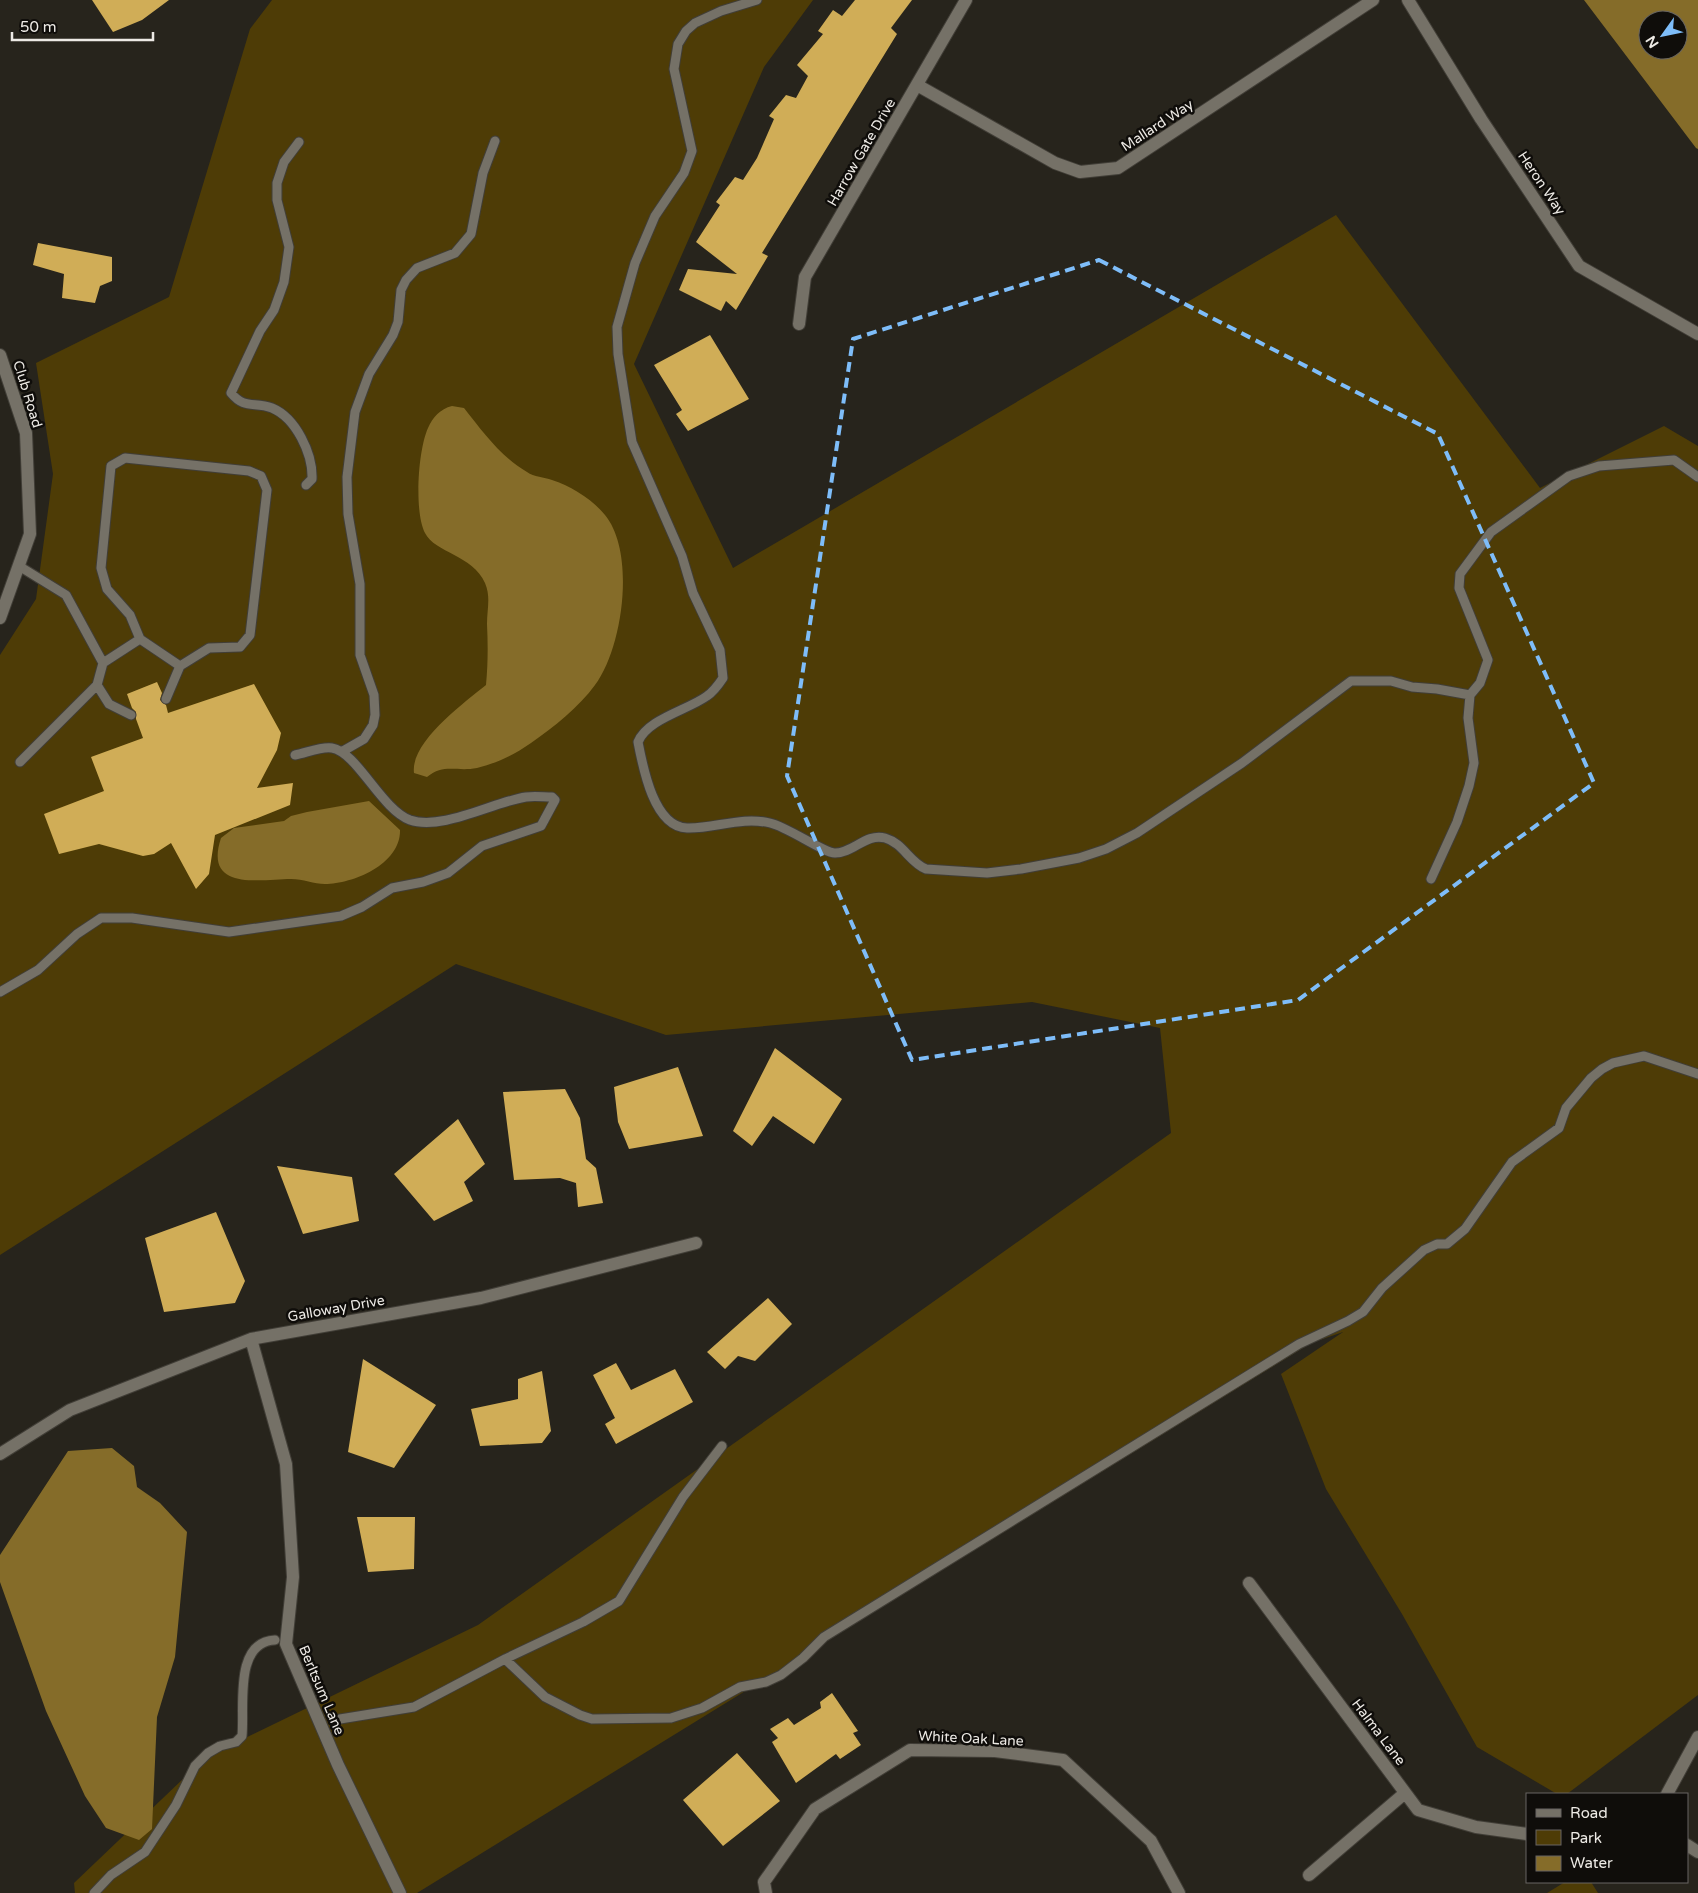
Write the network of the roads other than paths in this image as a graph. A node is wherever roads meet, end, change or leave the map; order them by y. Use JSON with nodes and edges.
{"nodes":[{"id":1,"x":757,"y":0,"type":"edge"},
{"id":2,"x":966,"y":0,"type":"edge"},
{"id":3,"x":1373,"y":0,"type":"edge"},
{"id":4,"x":1408,"y":0,"type":"edge"},
{"id":5,"x":917,"y":85,"type":"junction"},
{"id":6,"x":495,"y":141,"type":"dead end"},
{"id":7,"x":299,"y":142,"type":"dead end"},
{"id":8,"x":799,"y":324,"type":"dead end"},
{"id":9,"x":1698,"y":334,"type":"edge"},
{"id":10,"x":0,"y":355,"type":"edge"},
{"id":11,"x":1698,"y":477,"type":"edge"},
{"id":12,"x":306,"y":485,"type":"dead end"},
{"id":13,"x":19,"y":566,"type":"junction"},
{"id":14,"x":0,"y":618,"type":"edge"},
{"id":15,"x":140,"y":639,"type":"junction"},
{"id":16,"x":103,"y":663,"type":"junction"},
{"id":17,"x":180,"y":666,"type":"junction"},
{"id":18,"x":97,"y":685,"type":"junction"},
{"id":19,"x":1470,"y":695,"type":"junction"},
{"id":20,"x":166,"y":699,"type":"dead end"},
{"id":21,"x":130,"y":715,"type":"dead end"},
{"id":22,"x":343,"y":751,"type":"junction"},
{"id":23,"x":295,"y":755,"type":"dead end"},
{"id":24,"x":20,"y":762,"type":"dead end"},
{"id":25,"x":1431,"y":880,"type":"dead end"},
{"id":26,"x":0,"y":992,"type":"edge"},
{"id":27,"x":1698,"y":1074,"type":"edge"},
{"id":28,"x":696,"y":1243,"type":"dead end"},
{"id":29,"x":251,"y":1339,"type":"junction"},
{"id":30,"x":722,"y":1446,"type":"dead end"},
{"id":31,"x":0,"y":1454,"type":"edge"},
{"id":32,"x":1250,"y":1582,"type":"dead end"},
{"id":33,"x":275,"y":1640,"type":"dead end"},
{"id":34,"x":505,"y":1658,"type":"junction"},
{"id":35,"x":340,"y":1719,"type":"dead end"},
{"id":36,"x":1698,"y":1737,"type":"edge"},
{"id":37,"x":1405,"y":1793,"type":"junction"},
{"id":38,"x":1668,"y":1793,"type":"edge"},
{"id":39,"x":1526,"y":1834,"type":"edge"},
{"id":40,"x":1309,"y":1875,"type":"dead end"},
{"id":41,"x":94,"y":1893,"type":"edge"},
{"id":42,"x":400,"y":1893,"type":"edge"},
{"id":43,"x":766,"y":1893,"type":"edge"},
{"id":44,"x":1179,"y":1893,"type":"edge"}],
"edges":[{"from":1,"to":19,"type":"lane"},
{"from":2,"to":5,"type":"street","name":"Harrow Gate Drive"},
{"from":3,"to":5,"type":"street","name":"Mallard Way"},
{"from":4,"to":9,"type":"street","name":"Heron Way"},
{"from":5,"to":8,"type":"street","name":"Harrow Gate Drive"},
{"from":6,"to":22,"type":"lane"},
{"from":7,"to":12,"type":"lane"},
{"from":10,"to":13,"type":"street","name":"Club Road"},
{"from":11,"to":19,"type":"lane"},
{"from":13,"to":14,"type":"street","name":"Club Road"},
{"from":13,"to":16,"type":"lane"},
{"from":15,"to":16,"type":"lane"},
{"from":15,"to":17,"type":"lane"},
{"from":15,"to":17,"type":"lane"},
{"from":16,"to":18,"type":"lane"},
{"from":17,"to":20,"type":"lane"},
{"from":18,"to":21,"type":"lane"},
{"from":18,"to":24,"type":"lane"},
{"from":19,"to":25,"type":"lane"},
{"from":22,"to":23,"type":"lane"},
{"from":22,"to":26,"type":"lane"},
{"from":27,"to":34,"type":"lane"},
{"from":28,"to":29,"type":"street","name":"Galloway Drive"},
{"from":29,"to":31,"type":"street","name":"Galloway Drive"},
{"from":29,"to":42,"type":"street","name":"Berltsum Lane"},
{"from":30,"to":34,"type":"lane"},
{"from":32,"to":37,"type":"street","name":"Halma Lane"},
{"from":33,"to":41,"type":"lane"},
{"from":34,"to":35,"type":"lane"},
{"from":36,"to":38,"type":"street"},
{"from":37,"to":39,"type":"street","name":"Halma Lane"},
{"from":37,"to":40,"type":"street"},
{"from":43,"to":44,"type":"street","name":"White Oak Lane"}]}
